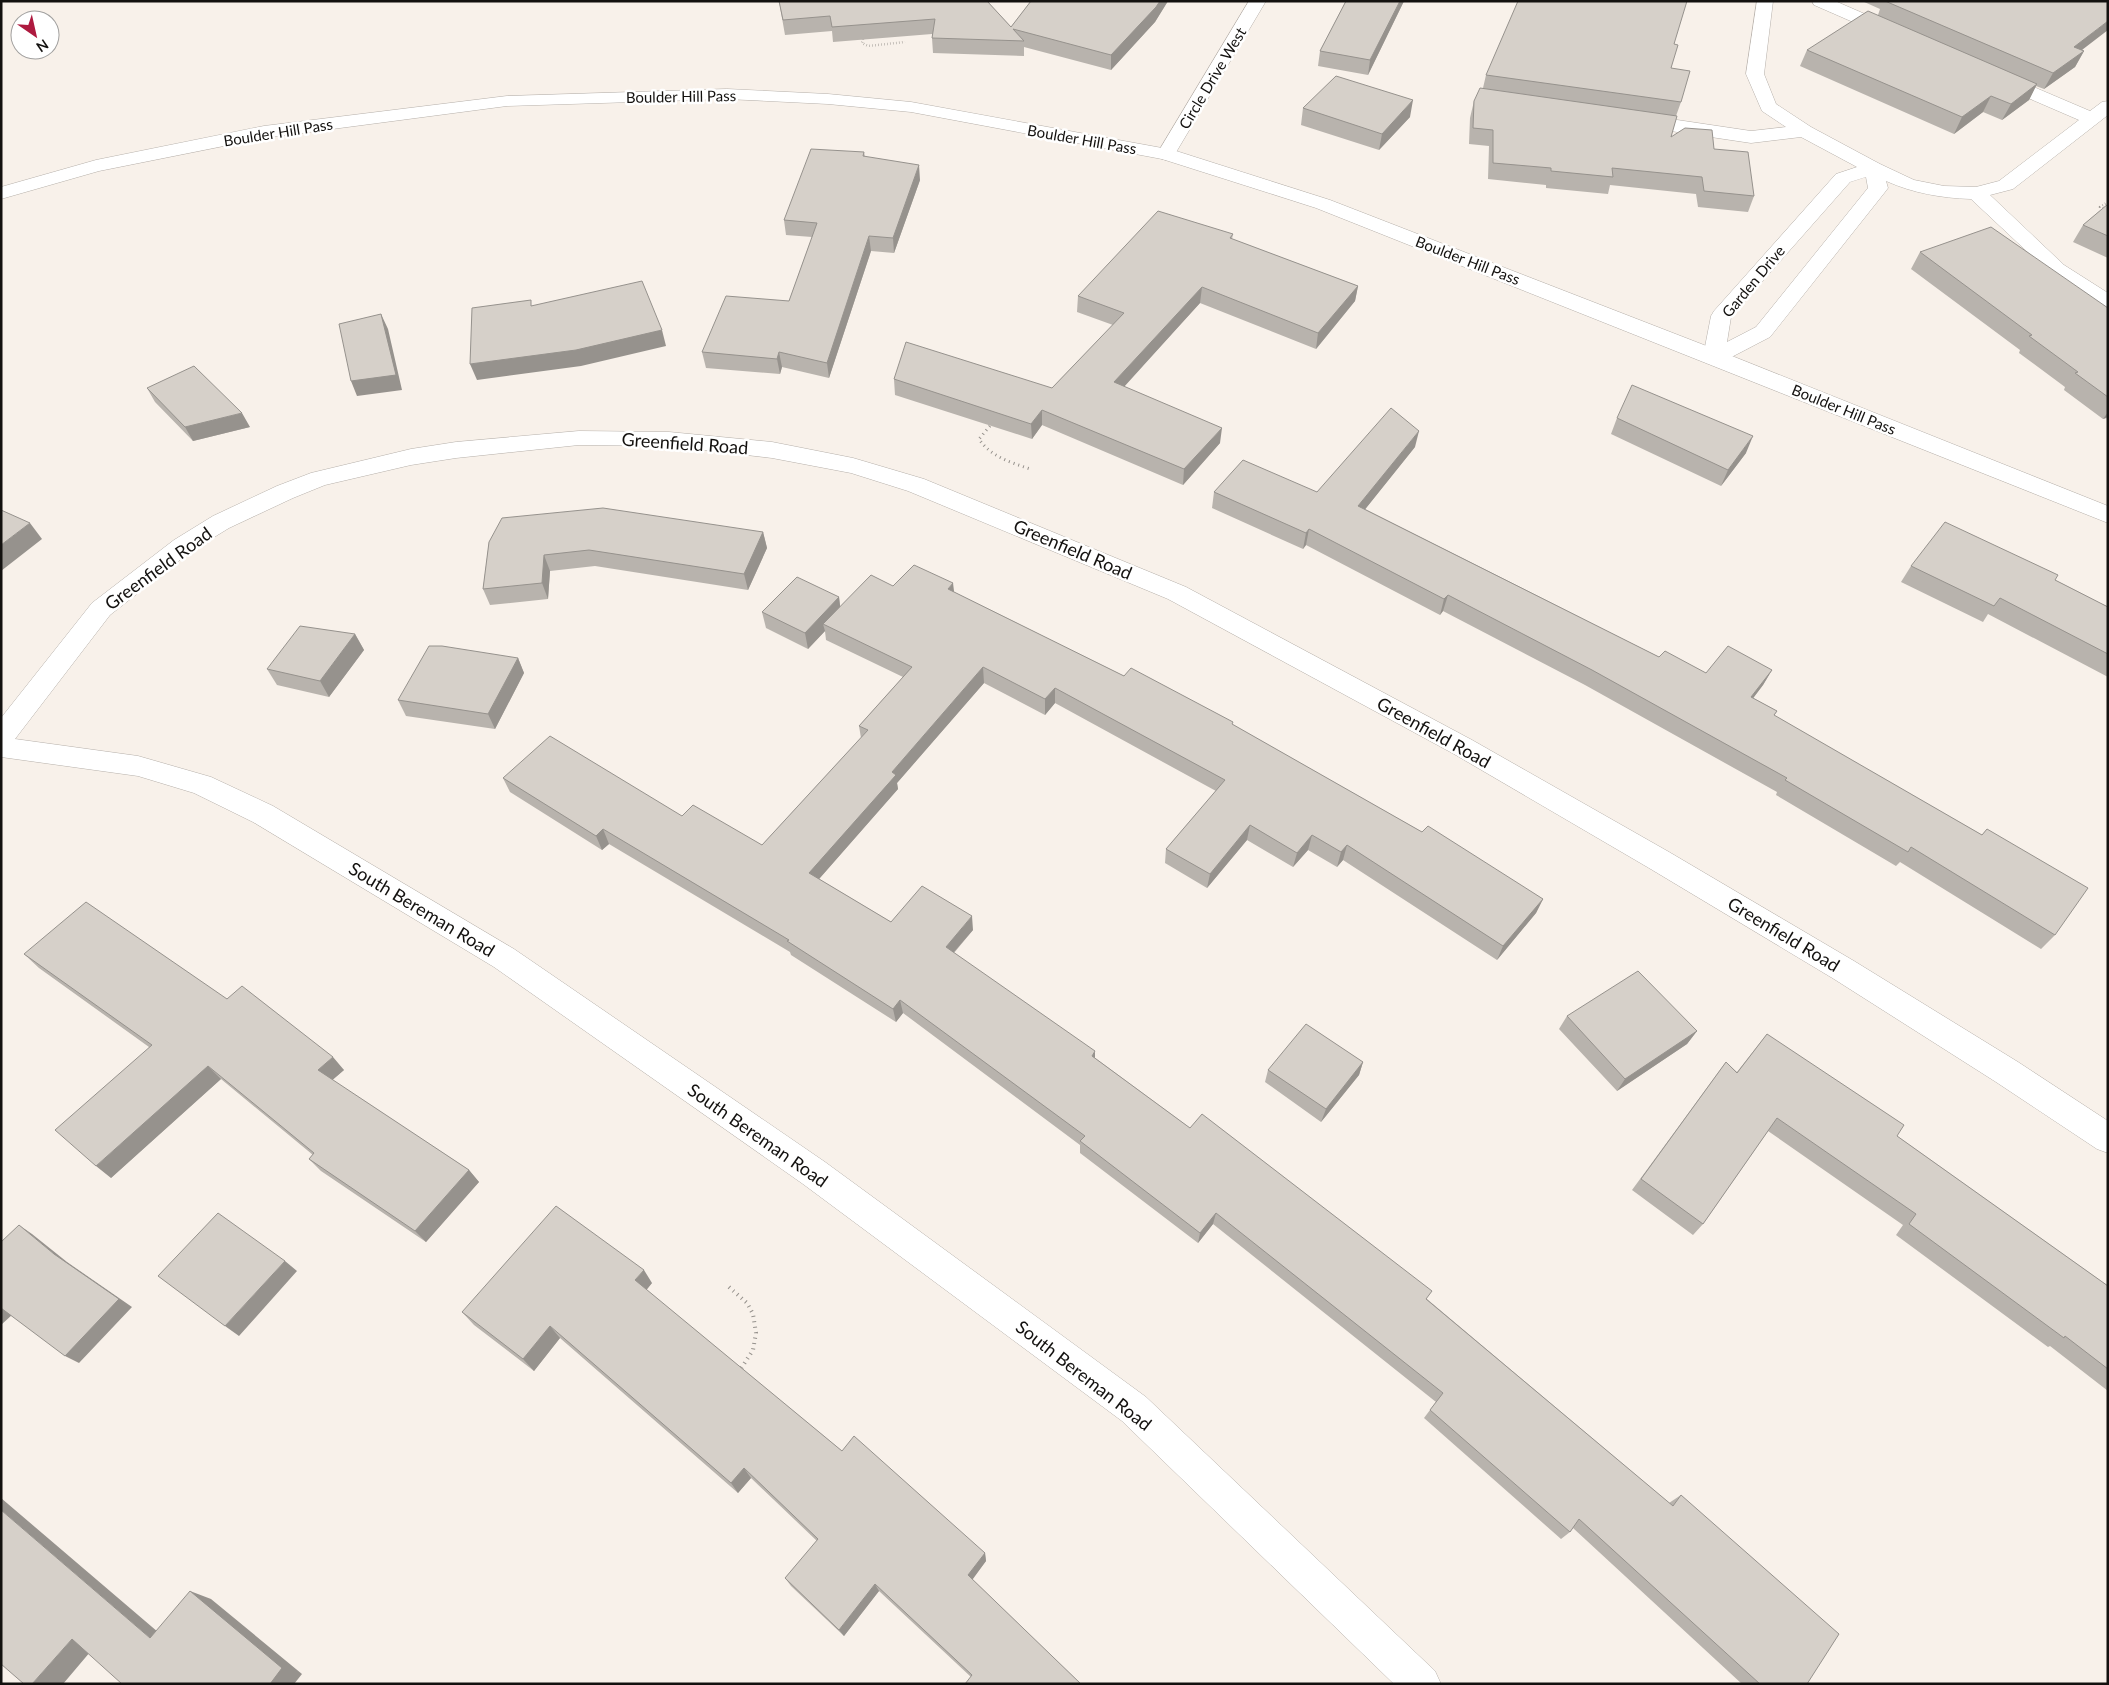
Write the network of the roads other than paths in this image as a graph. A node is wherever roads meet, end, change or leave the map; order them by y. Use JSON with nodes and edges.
{"nodes":[{"id":1,"x":1258,"y":1,"type":"edge"},
{"id":2,"x":1765,"y":1,"type":"edge"},
{"id":3,"x":1820,"y":1,"type":"edge"},
{"id":4,"x":1903,"y":37,"type":"edge"},
{"id":5,"x":1982,"y":72,"type":"edge"},
{"id":6,"x":2108,"y":106,"type":"edge"},
{"id":7,"x":1623,"y":118,"type":"edge"},
{"id":8,"x":2090,"y":118,"type":"junction"},
{"id":9,"x":1804,"y":132,"type":"junction"},
{"id":10,"x":1166,"y":154,"type":"junction"},
{"id":11,"x":1873,"y":168,"type":"junction"},
{"id":12,"x":1,"y":193,"type":"edge"},
{"id":13,"x":1976,"y":193,"type":"junction"},
{"id":14,"x":2108,"y":302,"type":"edge"},
{"id":15,"x":1714,"y":356,"type":"junction"},
{"id":16,"x":2108,"y":515,"type":"edge"},
{"id":17,"x":1,"y":737,"type":"edge"},
{"id":18,"x":1,"y":747,"type":"edge"},
{"id":19,"x":2108,"y":1139,"type":"edge"},
{"id":20,"x":1422,"y":1684,"type":"edge"}],
"edges":[{"from":1,"to":10,"type":"street","name":"Circle Drive West"},
{"from":2,"to":9,"type":"street"},
{"from":3,"to":4,"type":"street"},
{"from":5,"to":8,"type":"street"},
{"from":6,"to":8,"type":"street"},
{"from":7,"to":9,"type":"street"},
{"from":8,"to":13,"type":"street"},
{"from":9,"to":11,"type":"street"},
{"from":10,"to":12,"type":"street","name":"Boulder Hill Pass"},
{"from":10,"to":15,"type":"street","name":"Boulder Hill Pass"},
{"from":11,"to":13,"type":"street"},
{"from":11,"to":15,"type":"street","name":"Garden Drive"},
{"from":11,"to":15,"type":"street","name":"Garden Drive"},
{"from":13,"to":14,"type":"street"},
{"from":15,"to":16,"type":"street","name":"Boulder Hill Pass"},
{"from":17,"to":19,"type":"street","name":"Greenfield Road"},
{"from":18,"to":20,"type":"street","name":"South Bereman Road"}]}
